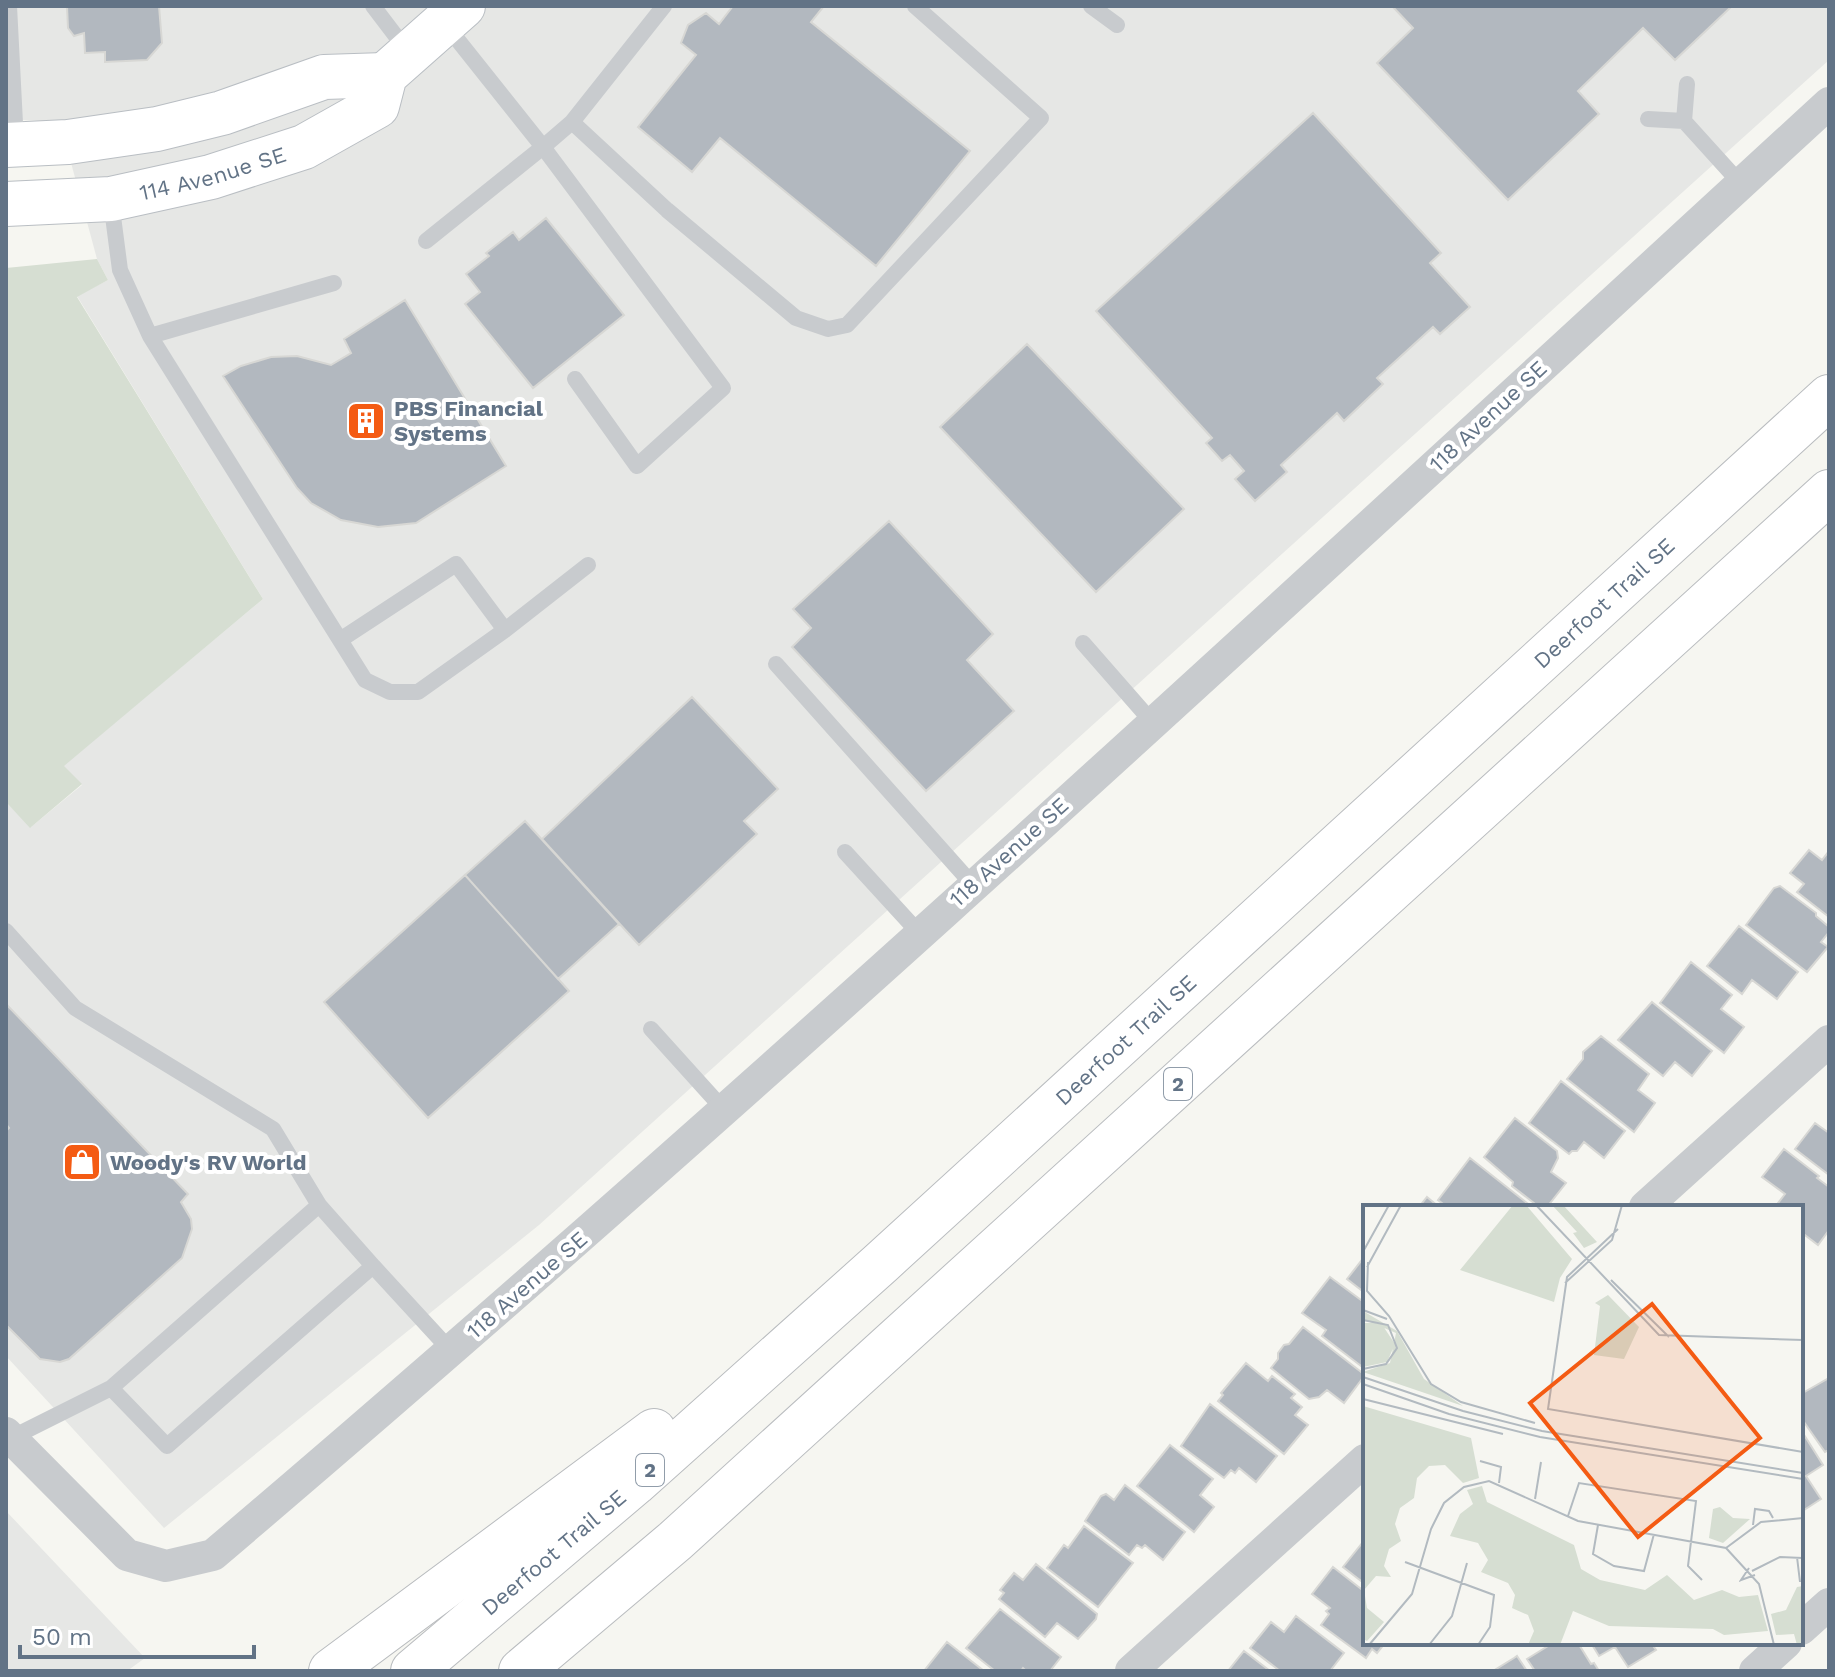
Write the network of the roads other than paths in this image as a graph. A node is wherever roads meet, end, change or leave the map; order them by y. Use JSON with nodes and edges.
{"nodes":[{"id":1,"x":9,"y":6,"type":"edge"},
{"id":2,"x":373,"y":6,"type":"edge"},
{"id":3,"x":664,"y":6,"type":"edge"},
{"id":4,"x":915,"y":6,"type":"edge"},
{"id":5,"x":1091,"y":6,"type":"edge"},
{"id":6,"x":454,"y":14,"type":"edge"},
{"id":7,"x":1117,"y":25,"type":"dead end"},
{"id":8,"x":397,"y":64,"type":"junction"},
{"id":9,"x":1687,"y":84,"type":"dead end"},
{"id":10,"x":1829,"y":103,"type":"edge"},
{"id":11,"x":1648,"y":119,"type":"dead end"},
{"id":12,"x":1684,"y":121,"type":"junction"},
{"id":13,"x":572,"y":122,"type":"junction"},
{"id":14,"x":11,"y":145,"type":"edge"},
{"id":15,"x":543,"y":147,"type":"junction"},
{"id":16,"x":1741,"y":184,"type":"junction"},
{"id":17,"x":111,"y":199,"type":"junction"},
{"id":18,"x":6,"y":204,"type":"edge"},
{"id":19,"x":426,"y":241,"type":"dead end"},
{"id":20,"x":334,"y":283,"type":"dead end"},
{"id":21,"x":150,"y":336,"type":"junction"},
{"id":22,"x":575,"y":379,"type":"dead end"},
{"id":23,"x":1829,"y":397,"type":"edge"},
{"id":24,"x":1829,"y":492,"type":"edge"},
{"id":25,"x":588,"y":565,"type":"dead end"},
{"id":26,"x":505,"y":630,"type":"junction"},
{"id":27,"x":340,"y":640,"type":"junction"},
{"id":28,"x":1083,"y":643,"type":"dead end"},
{"id":29,"x":776,"y":664,"type":"dead end"},
{"id":30,"x":1153,"y":723,"type":"junction"},
{"id":31,"x":845,"y":852,"type":"dead end"},
{"id":32,"x":973,"y":885,"type":"junction"},
{"id":33,"x":6,"y":931,"type":"edge"},
{"id":34,"x":920,"y":934,"type":"junction"},
{"id":35,"x":651,"y":1029,"type":"dead end"},
{"id":36,"x":1829,"y":1041,"type":"edge"},
{"id":37,"x":725,"y":1111,"type":"junction"},
{"id":38,"x":319,"y":1205,"type":"junction"},
{"id":39,"x":1647,"y":1205,"type":"edge"},
{"id":40,"x":881,"y":1263,"type":"junction"},
{"id":41,"x":373,"y":1266,"type":"junction"},
{"id":42,"x":452,"y":1352,"type":"junction"},
{"id":43,"x":111,"y":1388,"type":"junction"},
{"id":44,"x":7,"y":1437,"type":"edge"},
{"id":45,"x":1363,"y":1462,"type":"edge"},
{"id":46,"x":1829,"y":1604,"type":"edge"},
{"id":47,"x":1803,"y":1627,"type":"edge"},
{"id":48,"x":1784,"y":1645,"type":"edge"},
{"id":49,"x":331,"y":1671,"type":"edge"},
{"id":50,"x":413,"y":1671,"type":"edge"},
{"id":51,"x":521,"y":1671,"type":"edge"},
{"id":52,"x":1131,"y":1671,"type":"edge"},
{"id":53,"x":1755,"y":1671,"type":"edge"}],
"edges":[{"from":1,"to":14,"type":"lane"},
{"from":2,"to":8,"type":"lane"},
{"from":3,"to":13,"type":"lane"},
{"from":4,"to":13,"type":"lane"},
{"from":5,"to":7,"type":"lane"},
{"from":6,"to":8,"type":"main road","name":"114 Avenue SE"},
{"from":6,"to":15,"type":"lane"},
{"from":8,"to":14,"type":"main road"},
{"from":8,"to":17,"type":"main road","name":"114 Avenue SE"},
{"from":9,"to":12,"type":"lane"},
{"from":10,"to":16,"type":"street","name":"118 Avenue SE"},
{"from":11,"to":12,"type":"lane"},
{"from":12,"to":16,"type":"lane"},
{"from":13,"to":15,"type":"lane"},
{"from":15,"to":19,"type":"lane"},
{"from":15,"to":22,"type":"lane"},
{"from":16,"to":30,"type":"street","name":"118 Avenue SE"},
{"from":17,"to":18,"type":"main road","name":"114 Avenue SE"},
{"from":17,"to":21,"type":"lane"},
{"from":20,"to":21,"type":"lane"},
{"from":21,"to":27,"type":"lane"},
{"from":23,"to":40,"type":"main road","name":"Deerfoot Trail SE","number":"2"},
{"from":24,"to":51,"type":"main road","number":"2"},
{"from":25,"to":26,"type":"lane"},
{"from":26,"to":27,"type":"lane"},
{"from":26,"to":27,"type":"lane"},
{"from":28,"to":30,"type":"lane"},
{"from":29,"to":32,"type":"lane"},
{"from":30,"to":32,"type":"street","name":"118 Avenue SE"},
{"from":31,"to":34,"type":"lane"},
{"from":32,"to":34,"type":"street","name":"118 Avenue SE"},
{"from":33,"to":38,"type":"lane"},
{"from":34,"to":37,"type":"street","name":"118 Avenue SE"},
{"from":35,"to":37,"type":"lane"},
{"from":36,"to":39,"type":"street"},
{"from":37,"to":42,"type":"street","name":"118 Avenue SE"},
{"from":38,"to":41,"type":"lane"},
{"from":38,"to":43,"type":"lane"},
{"from":40,"to":49,"type":"main road"},
{"from":40,"to":50,"type":"main road","name":"Deerfoot Trail SE","number":"2"},
{"from":41,"to":42,"type":"lane"},
{"from":41,"to":43,"type":"lane"},
{"from":42,"to":44,"type":"street","name":"118 Avenue SE"},
{"from":43,"to":44,"type":"lane"},
{"from":45,"to":52,"type":"street"},
{"from":46,"to":47,"type":"street"},
{"from":48,"to":53,"type":"street"}]}
